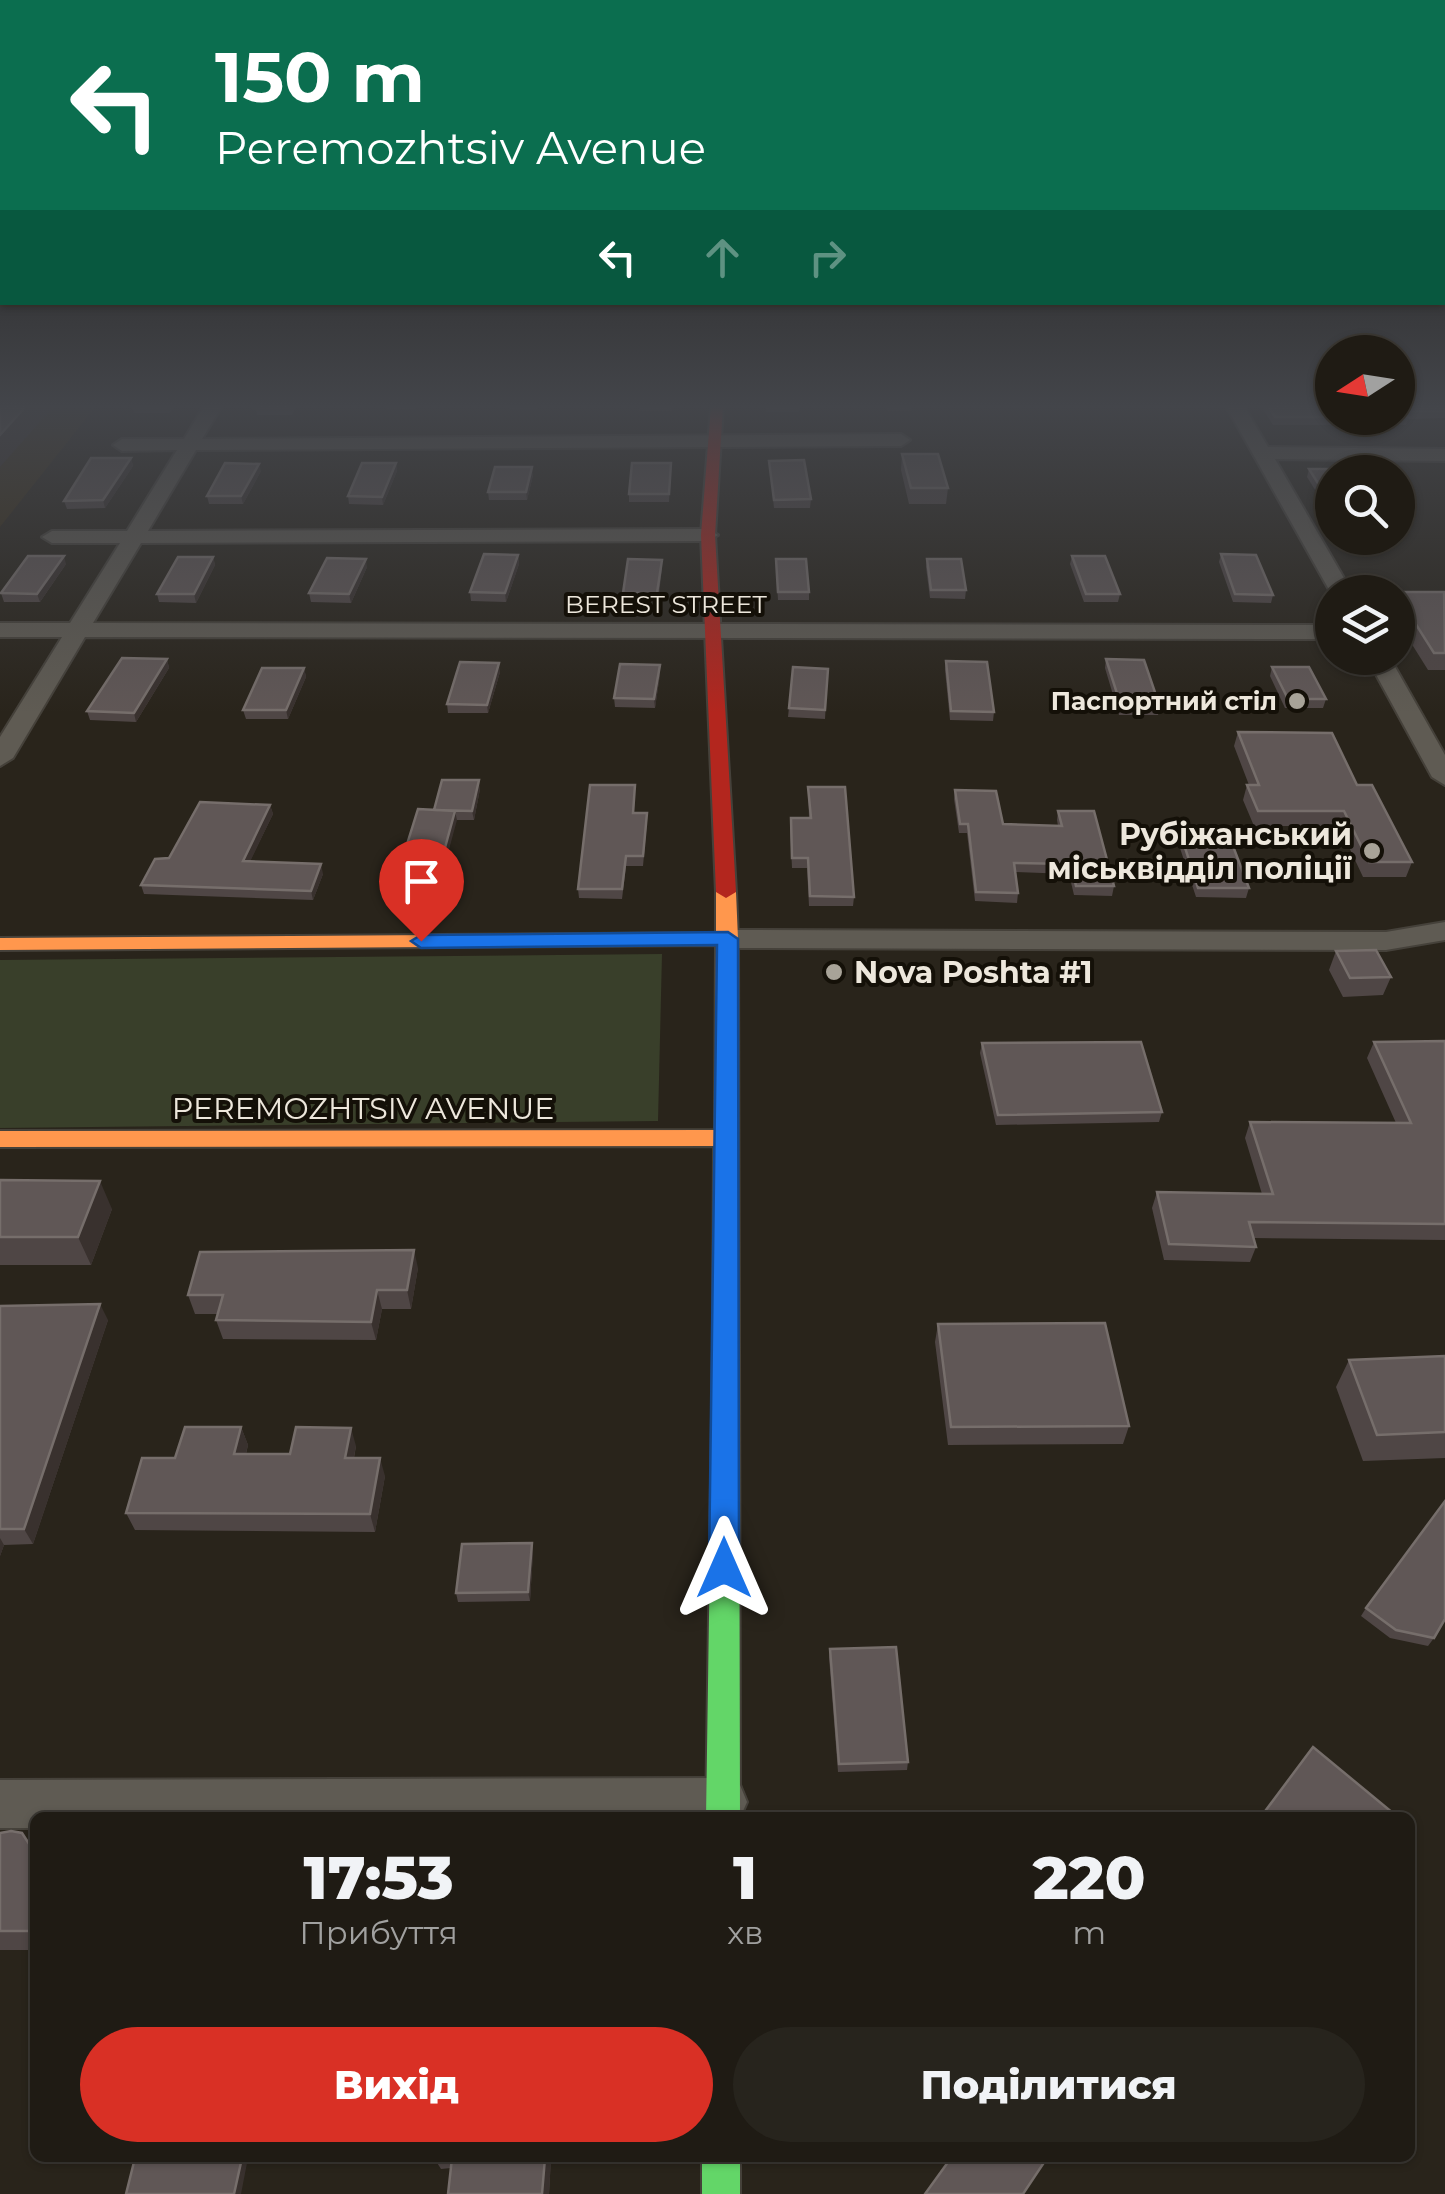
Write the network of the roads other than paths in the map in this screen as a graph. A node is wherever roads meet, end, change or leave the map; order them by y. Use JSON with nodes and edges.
{"nodes":[{"id":1,"x":151,"y":508,"type":"edge"},
{"id":2,"x":709,"y":508,"type":"edge"},
{"id":3,"x":1294,"y":508,"type":"edge"},
{"id":4,"x":708,"y":535,"type":"junction"},
{"id":5,"x":134,"y":536,"type":"junction"},
{"id":6,"x":52,"y":537,"type":"dead end"},
{"id":7,"x":1332,"y":575,"type":"edge"},
{"id":8,"x":0,"y":630,"type":"edge"},
{"id":9,"x":78,"y":630,"type":"junction"},
{"id":10,"x":716,"y":632,"type":"junction"},
{"id":11,"x":1315,"y":632,"type":"edge"},
{"id":12,"x":1388,"y":675,"type":"edge"},
{"id":13,"x":0,"y":758,"type":"edge"},
{"id":14,"x":1445,"y":777,"type":"edge"},
{"id":15,"x":1445,"y":931,"type":"edge"},
{"id":16,"x":728,"y":939,"type":"junction"},
{"id":17,"x":0,"y":944,"type":"edge"},
{"id":18,"x":726,"y":1138,"type":"junction"},
{"id":19,"x":0,"y":1139,"type":"edge"},
{"id":20,"x":0,"y":1804,"type":"edge"},
{"id":21,"x":723,"y":1810,"type":"edge"},
{"id":22,"x":721,"y":2162,"type":"edge"},
{"id":23,"x":721,"y":2194,"type":"edge"}],
"edges":[{"from":1,"to":5,"type":"street"},
{"from":2,"to":4,"type":"street"},
{"from":3,"to":7,"type":"street"},
{"from":4,"to":5,"type":"street"},
{"from":4,"to":10,"type":"street"},
{"from":5,"to":6,"type":"street"},
{"from":5,"to":9,"type":"street"},
{"from":8,"to":9,"type":"street","name":"BEREST STREET"},
{"from":9,"to":10,"type":"street","name":"BEREST STREET"},
{"from":9,"to":13,"type":"street"},
{"from":10,"to":11,"type":"street","name":"BEREST STREET"},
{"from":10,"to":16,"type":"street"},
{"from":12,"to":14,"type":"street"},
{"from":15,"to":16,"type":"street"},
{"from":16,"to":17,"type":"street"},
{"from":16,"to":18,"type":"street"},
{"from":18,"to":19,"type":"street","name":"PEREMOZHTSIV AVENUE"},
{"from":18,"to":21,"type":"street"},
{"from":20,"to":21,"type":"street"},
{"from":22,"to":23,"type":"street"}]}
